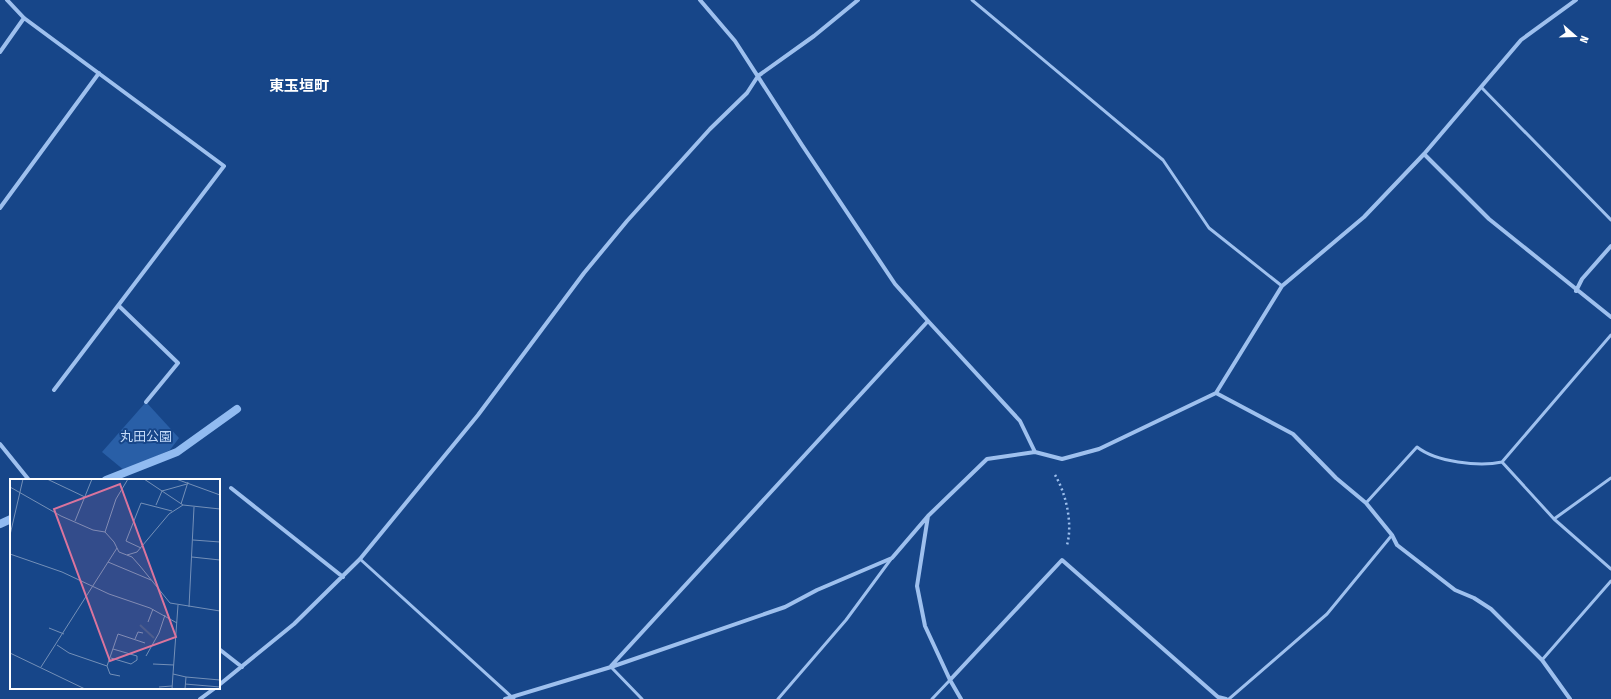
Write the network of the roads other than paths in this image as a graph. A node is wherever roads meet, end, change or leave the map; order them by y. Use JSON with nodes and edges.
{"nodes":[{"id":1,"x":7,"y":0,"type":"edge"},
{"id":2,"x":700,"y":0,"type":"edge"},
{"id":3,"x":858,"y":0,"type":"edge"},
{"id":4,"x":972,"y":0,"type":"edge"},
{"id":5,"x":1576,"y":0,"type":"edge"},
{"id":6,"x":24,"y":18,"type":"junction"},
{"id":7,"x":0,"y":52,"type":"edge"},
{"id":8,"x":99,"y":73,"type":"junction"},
{"id":9,"x":758,"y":76,"type":"junction"},
{"id":10,"x":1482,"y":88,"type":"junction"},
{"id":11,"x":1424,"y":154,"type":"junction"},
{"id":12,"x":0,"y":208,"type":"edge"},
{"id":13,"x":1611,"y":220,"type":"edge"},
{"id":14,"x":1611,"y":246,"type":"edge"},
{"id":15,"x":1282,"y":286,"type":"junction"},
{"id":16,"x":1576,"y":291,"type":"junction"},
{"id":17,"x":119,"y":306,"type":"junction"},
{"id":18,"x":1611,"y":318,"type":"edge"},
{"id":19,"x":928,"y":321,"type":"junction"},
{"id":20,"x":1611,"y":335,"type":"edge"},
{"id":21,"x":54,"y":390,"type":"dead end"},
{"id":22,"x":1216,"y":394,"type":"junction"},
{"id":23,"x":146,"y":402,"type":"dead end"},
{"id":24,"x":0,"y":444,"type":"edge"},
{"id":25,"x":1035,"y":452,"type":"junction"},
{"id":26,"x":1502,"y":462,"type":"junction"},
{"id":27,"x":1611,"y":478,"type":"edge"},
{"id":28,"x":28,"y":479,"type":"edge"},
{"id":29,"x":231,"y":488,"type":"dead end"},
{"id":30,"x":1366,"y":503,"type":"junction"},
{"id":31,"x":928,"y":516,"type":"junction"},
{"id":32,"x":1554,"y":519,"type":"junction"},
{"id":33,"x":1392,"y":535,"type":"junction"},
{"id":34,"x":892,"y":558,"type":"junction"},
{"id":35,"x":360,"y":559,"type":"junction"},
{"id":36,"x":1611,"y":569,"type":"edge"},
{"id":37,"x":343,"y":577,"type":"junction"},
{"id":38,"x":1611,"y":581,"type":"edge"},
{"id":39,"x":220,"y":650,"type":"edge"},
{"id":40,"x":1542,"y":660,"type":"junction"},
{"id":41,"x":242,"y":667,"type":"junction"},
{"id":42,"x":611,"y":667,"type":"junction"},
{"id":43,"x":950,"y":680,"type":"junction"},
{"id":44,"x":220,"y":684,"type":"edge"},
{"id":45,"x":214,"y":689,"type":"edge"},
{"id":46,"x":513,"y":698,"type":"edge"},
{"id":47,"x":200,"y":699,"type":"edge"},
{"id":48,"x":505,"y":699,"type":"edge"},
{"id":49,"x":642,"y":699,"type":"edge"},
{"id":50,"x":778,"y":699,"type":"edge"},
{"id":51,"x":932,"y":699,"type":"edge"},
{"id":52,"x":961,"y":699,"type":"edge"},
{"id":53,"x":1226,"y":699,"type":"edge"},
{"id":54,"x":1229,"y":699,"type":"edge"},
{"id":55,"x":1570,"y":699,"type":"edge"}],
"edges":[{"from":1,"to":6,"type":"street"},
{"from":2,"to":9,"type":"street"},
{"from":3,"to":9,"type":"street"},
{"from":4,"to":15,"type":"lane"},
{"from":5,"to":10,"type":"street"},
{"from":6,"to":7,"type":"street"},
{"from":6,"to":8,"type":"street"},
{"from":8,"to":12,"type":"street"},
{"from":8,"to":17,"type":"street"},
{"from":9,"to":19,"type":"street"},
{"from":9,"to":35,"type":"street"},
{"from":10,"to":11,"type":"street"},
{"from":10,"to":13,"type":"lane"},
{"from":11,"to":15,"type":"street"},
{"from":11,"to":16,"type":"street"},
{"from":14,"to":16,"type":"street"},
{"from":15,"to":22,"type":"street"},
{"from":16,"to":18,"type":"street"},
{"from":17,"to":21,"type":"street"},
{"from":17,"to":23,"type":"street"},
{"from":19,"to":25,"type":"street"},
{"from":19,"to":42,"type":"street"},
{"from":20,"to":26,"type":"lane"},
{"from":22,"to":25,"type":"street"},
{"from":22,"to":30,"type":"street"},
{"from":24,"to":28,"type":"street"},
{"from":25,"to":31,"type":"street"},
{"from":26,"to":30,"type":"lane"},
{"from":26,"to":32,"type":"lane"},
{"from":27,"to":32,"type":"lane"},
{"from":29,"to":37,"type":"street"},
{"from":30,"to":33,"type":"street"},
{"from":31,"to":34,"type":"street"},
{"from":31,"to":43,"type":"street"},
{"from":32,"to":36,"type":"lane"},
{"from":33,"to":40,"type":"street"},
{"from":33,"to":54,"type":"lane"},
{"from":34,"to":42,"type":"street"},
{"from":34,"to":50,"type":"lane"},
{"from":35,"to":37,"type":"street"},
{"from":35,"to":46,"type":"lane"},
{"from":37,"to":41,"type":"street"},
{"from":38,"to":40,"type":"lane"},
{"from":39,"to":41,"type":"street"},
{"from":40,"to":55,"type":"street"},
{"from":41,"to":44,"type":"street"},
{"from":42,"to":46,"type":"street"},
{"from":42,"to":49,"type":"lane"},
{"from":43,"to":51,"type":"lane"},
{"from":43,"to":52,"type":"street"},
{"from":43,"to":53,"type":"street"},
{"from":45,"to":47,"type":"street"},
{"from":46,"to":48,"type":"street"}]}
